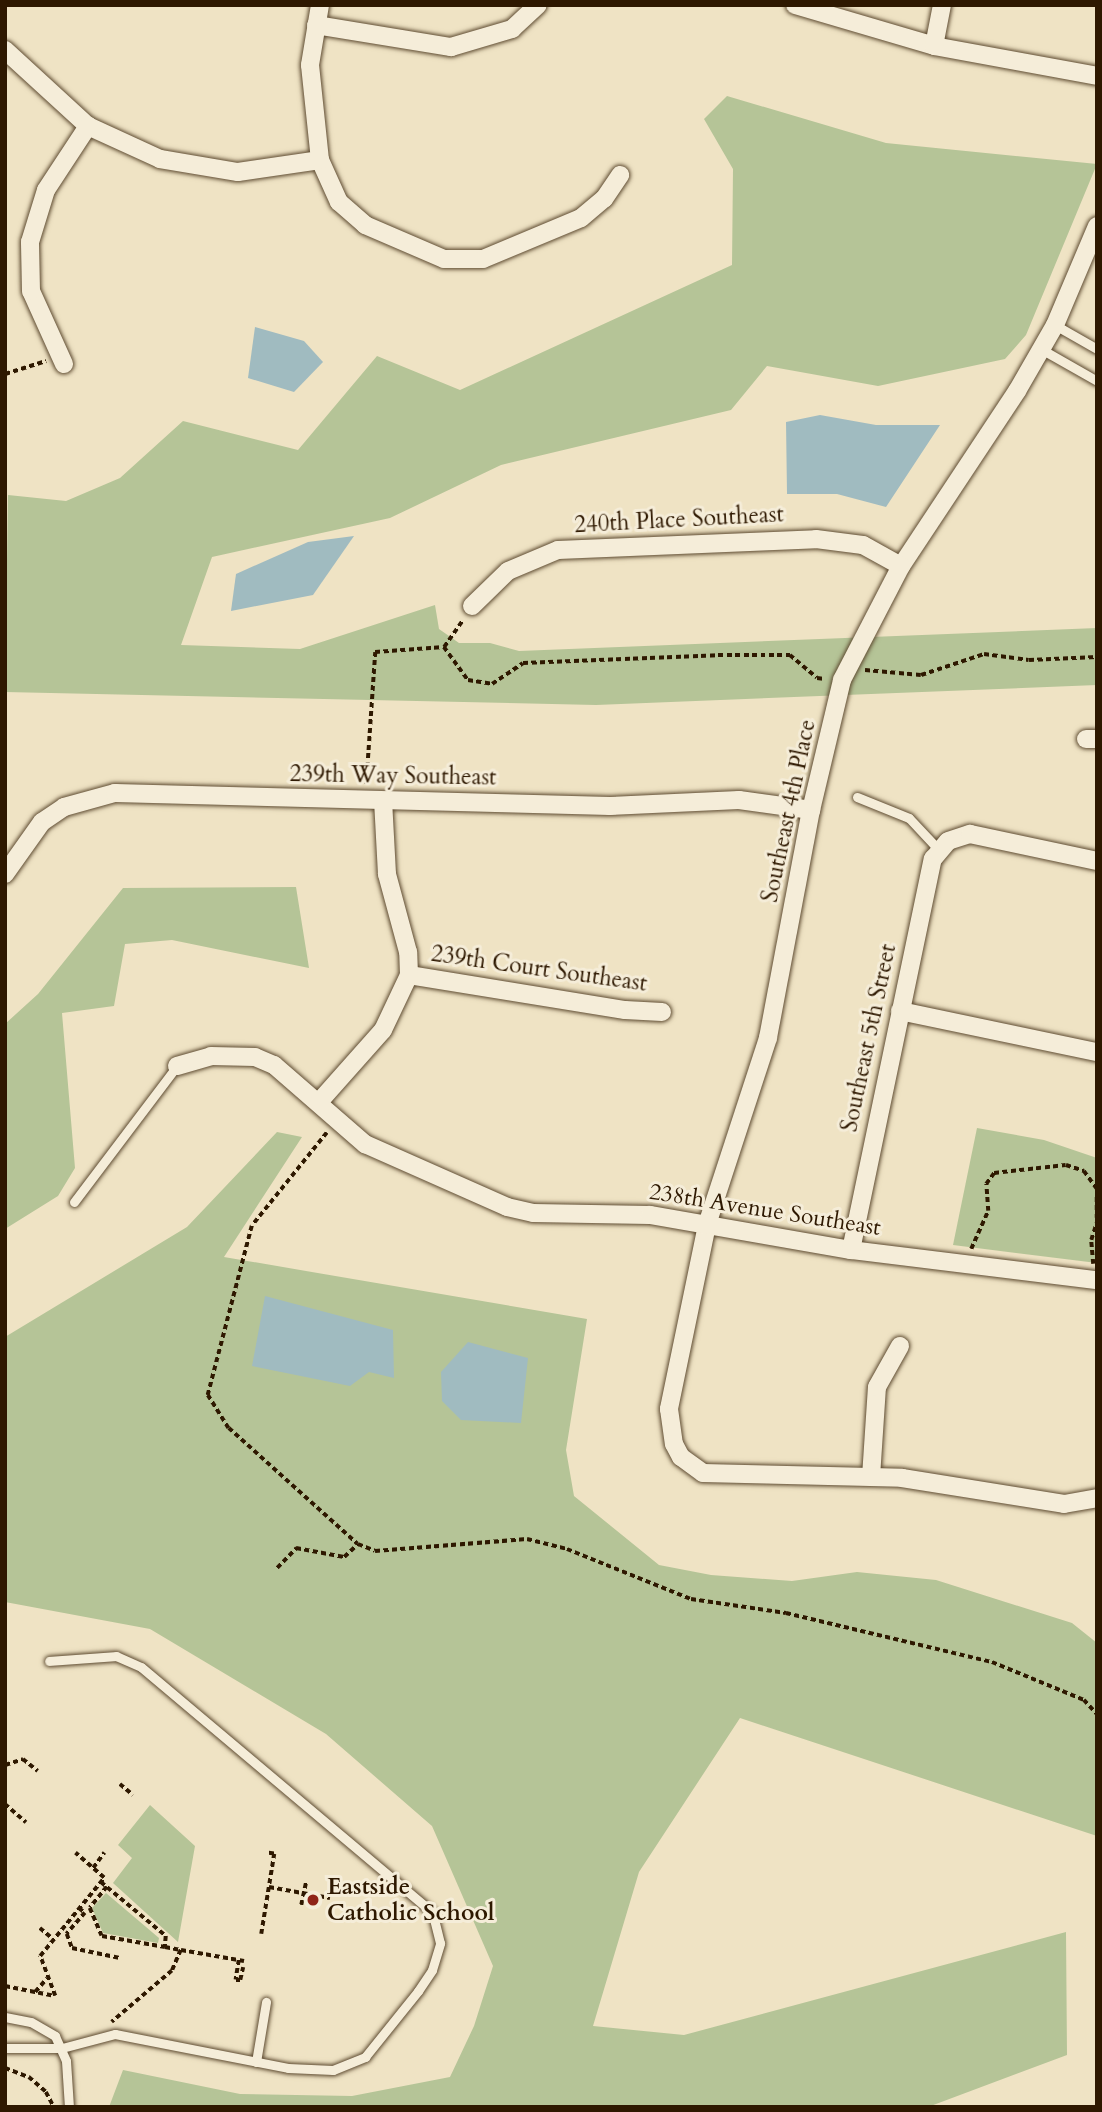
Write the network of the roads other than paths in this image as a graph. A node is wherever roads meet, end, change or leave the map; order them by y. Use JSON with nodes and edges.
{"nodes":[{"id":1,"x":320,"y":5,"type":"edge"},
{"id":2,"x":538,"y":5,"type":"edge"},
{"id":3,"x":795,"y":5,"type":"edge"},
{"id":4,"x":942,"y":5,"type":"edge"},
{"id":5,"x":317,"y":25,"type":"junction"},
{"id":6,"x":934,"y":46,"type":"junction"},
{"id":7,"x":5,"y":50,"type":"edge"},
{"id":8,"x":1097,"y":76,"type":"edge"},
{"id":9,"x":88,"y":126,"type":"junction"},
{"id":10,"x":320,"y":160,"type":"junction"},
{"id":11,"x":620,"y":175,"type":"dead end"},
{"id":12,"x":1097,"y":226,"type":"edge"},
{"id":13,"x":1055,"y":325,"type":"junction"},
{"id":14,"x":1041,"y":349,"type":"junction"},
{"id":15,"x":1097,"y":349,"type":"edge"},
{"id":16,"x":61,"y":360,"type":"road end"},
{"id":17,"x":1097,"y":381,"type":"edge"},
{"id":18,"x":901,"y":566,"type":"junction"},
{"id":19,"x":472,"y":606,"type":"road end"},
{"id":20,"x":857,"y":797,"type":"dead end"},
{"id":21,"x":374,"y":800,"type":"junction"},
{"id":22,"x":811,"y":810,"type":"junction"},
{"id":23,"x":944,"y":845,"type":"junction"},
{"id":24,"x":1097,"y":860,"type":"edge"},
{"id":25,"x":5,"y":874,"type":"edge"},
{"id":26,"x":409,"y":975,"type":"junction"},
{"id":27,"x":900,"y":1011,"type":"junction"},
{"id":28,"x":662,"y":1012,"type":"dead end"},
{"id":29,"x":1097,"y":1052,"type":"edge"},
{"id":30,"x":177,"y":1066,"type":"joint"},
{"id":31,"x":319,"y":1102,"type":"junction"},
{"id":32,"x":74,"y":1202,"type":"dead end"},
{"id":33,"x":707,"y":1225,"type":"junction"},
{"id":34,"x":851,"y":1251,"type":"junction"},
{"id":35,"x":1094,"y":1280,"type":"edge"},
{"id":36,"x":900,"y":1346,"type":"dead end"},
{"id":37,"x":871,"y":1477,"type":"junction"},
{"id":38,"x":1097,"y":1498,"type":"edge"},
{"id":39,"x":49,"y":1661,"type":"dead end"},
{"id":40,"x":266,"y":2003,"type":"dead end"},
{"id":41,"x":5,"y":2017,"type":"edge"},
{"id":42,"x":5,"y":2048,"type":"edge"},
{"id":43,"x":62,"y":2048,"type":"junction"},
{"id":44,"x":256,"y":2062,"type":"junction"},
{"id":45,"x":69,"y":2107,"type":"edge"}],
"edges":[{"from":1,"to":5,"type":"street"},
{"from":2,"to":5,"type":"street"},
{"from":3,"to":6,"type":"street"},
{"from":4,"to":6,"type":"street"},
{"from":5,"to":10,"type":"street"},
{"from":6,"to":8,"type":"street"},
{"from":7,"to":9,"type":"street"},
{"from":9,"to":10,"type":"street"},
{"from":9,"to":16,"type":"street"},
{"from":10,"to":11,"type":"street"},
{"from":12,"to":13,"type":"street","name":"Southeast 4th Place"},
{"from":13,"to":14,"type":"street","name":"Southeast 4th Place"},
{"from":13,"to":15,"type":"lane"},
{"from":14,"to":17,"type":"lane"},
{"from":14,"to":18,"type":"street","name":"Southeast 4th Place"},
{"from":18,"to":19,"type":"street","name":"240th Place Southeast"},
{"from":18,"to":22,"type":"street","name":"Southeast 4th Place"},
{"from":20,"to":23,"type":"lane"},
{"from":21,"to":22,"type":"street","name":"239th Way Southeast"},
{"from":21,"to":25,"type":"street","name":"239th Way Southeast"},
{"from":21,"to":26,"type":"street"},
{"from":22,"to":33,"type":"street","name":"Southeast 4th Place"},
{"from":23,"to":24,"type":"street"},
{"from":23,"to":27,"type":"street","name":"Southeast 5th Street"},
{"from":26,"to":28,"type":"street","name":"239th Court Southeast"},
{"from":26,"to":31,"type":"street"},
{"from":27,"to":29,"type":"street"},
{"from":27,"to":34,"type":"street","name":"Southeast 5th Street"},
{"from":30,"to":31,"type":"street","name":"238th Avenue Southeast"},
{"from":30,"to":32,"type":"lane"},
{"from":31,"to":33,"type":"street","name":"238th Avenue Southeast"},
{"from":33,"to":34,"type":"street","name":"238th Avenue Southeast"},
{"from":33,"to":37,"type":"street","name":"Southeast 4th Place"},
{"from":34,"to":35,"type":"street","name":"238th Avenue Southeast"},
{"from":36,"to":37,"type":"street"},
{"from":37,"to":38,"type":"street"},
{"from":39,"to":44,"type":"lane"},
{"from":40,"to":44,"type":"lane"},
{"from":41,"to":43,"type":"lane"},
{"from":42,"to":43,"type":"lane"},
{"from":43,"to":44,"type":"lane"},
{"from":43,"to":45,"type":"lane"}]}
